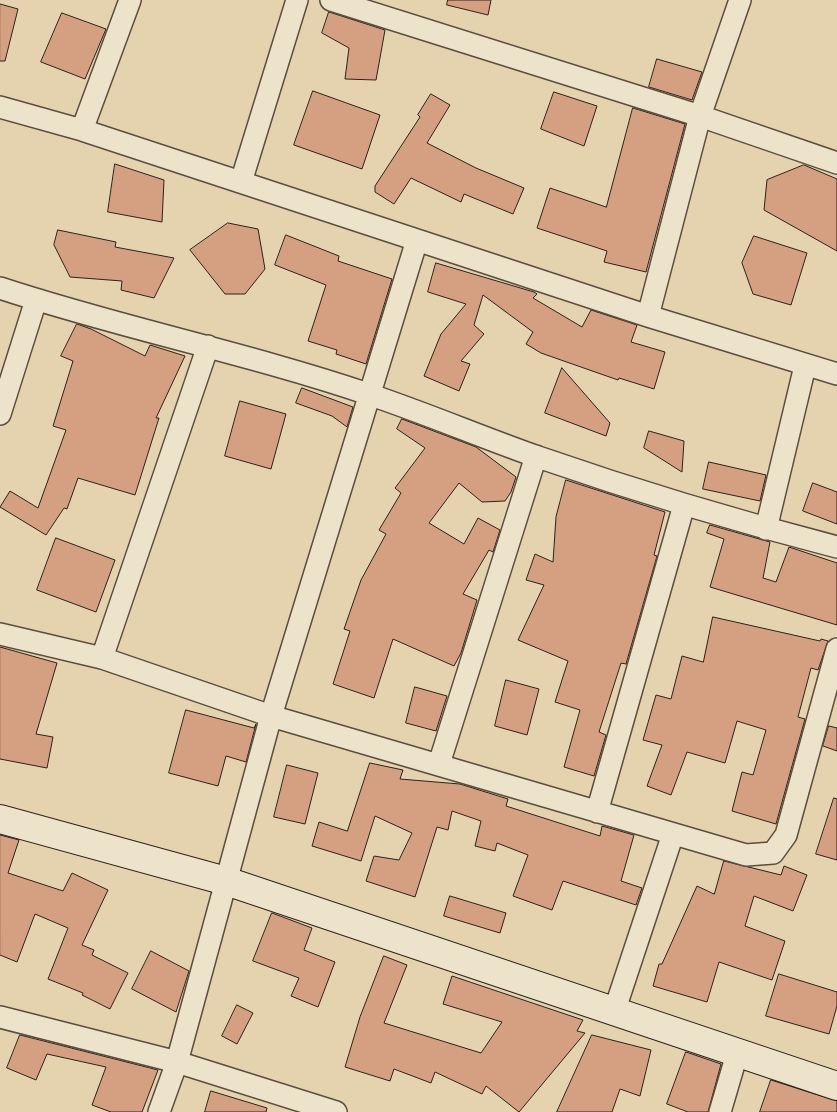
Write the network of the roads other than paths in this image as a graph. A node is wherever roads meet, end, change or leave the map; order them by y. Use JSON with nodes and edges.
{"nodes":[{"id":1,"x":130,"y":0,"type":"edge"},
{"id":2,"x":296,"y":0,"type":"edge"},
{"id":3,"x":331,"y":0,"type":"edge"},
{"id":4,"x":740,"y":0,"type":"edge"},
{"id":5,"x":0,"y":107,"type":"edge"},
{"id":6,"x":700,"y":116,"type":"junction"},
{"id":7,"x":82,"y":130,"type":"junction"},
{"id":8,"x":837,"y":163,"type":"edge"},
{"id":9,"x":241,"y":182,"type":"junction"},
{"id":10,"x":416,"y":240,"type":"junction"},
{"id":11,"x":0,"y":288,"type":"edge"},
{"id":12,"x":36,"y":300,"type":"junction"},
{"id":13,"x":648,"y":316,"type":"junction"},
{"id":14,"x":208,"y":346,"type":"junction"},
{"id":15,"x":805,"y":366,"type":"junction"},
{"id":16,"x":837,"y":374,"type":"edge"},
{"id":17,"x":368,"y":394,"type":"junction"},
{"id":18,"x":0,"y":414,"type":"edge"},
{"id":19,"x":536,"y":456,"type":"junction"},
{"id":20,"x":684,"y":505,"type":"junction"},
{"id":21,"x":766,"y":529,"type":"junction"},
{"id":22,"x":837,"y":547,"type":"edge"},
{"id":23,"x":0,"y":634,"type":"edge"},
{"id":24,"x":837,"y":649,"type":"edge"},
{"id":25,"x":102,"y":658,"type":"junction"},
{"id":26,"x":830,"y":703,"type":"edge"},
{"id":27,"x":271,"y":716,"type":"junction"},
{"id":28,"x":439,"y":764,"type":"junction"},
{"id":29,"x":597,"y":812,"type":"junction"},
{"id":30,"x":0,"y":819,"type":"edge"},
{"id":31,"x":673,"y":834,"type":"junction"},
{"id":32,"x":226,"y":881,"type":"junction"},
{"id":33,"x":614,"y":1012,"type":"junction"},
{"id":34,"x":0,"y":1018,"type":"edge"},
{"id":35,"x":737,"y":1054,"type":"junction"},
{"id":36,"x":177,"y":1062,"type":"junction"},
{"id":37,"x":837,"y":1086,"type":"edge"},
{"id":38,"x":159,"y":1112,"type":"edge"},
{"id":39,"x":336,"y":1112,"type":"edge"},
{"id":40,"x":720,"y":1112,"type":"edge"}],
"edges":[{"from":1,"to":7,"type":"street"},
{"from":2,"to":9,"type":"street"},
{"from":3,"to":6,"type":"street"},
{"from":4,"to":6,"type":"street"},
{"from":5,"to":7,"type":"street"},
{"from":6,"to":8,"type":"street"},
{"from":6,"to":13,"type":"street"},
{"from":7,"to":9,"type":"street"},
{"from":9,"to":10,"type":"street"},
{"from":10,"to":13,"type":"street"},
{"from":10,"to":17,"type":"street"},
{"from":11,"to":12,"type":"street"},
{"from":12,"to":14,"type":"street"},
{"from":12,"to":18,"type":"street"},
{"from":13,"to":15,"type":"street"},
{"from":14,"to":17,"type":"street"},
{"from":14,"to":25,"type":"street"},
{"from":15,"to":16,"type":"street"},
{"from":15,"to":21,"type":"street"},
{"from":17,"to":19,"type":"street"},
{"from":17,"to":27,"type":"street"},
{"from":19,"to":20,"type":"street"},
{"from":19,"to":28,"type":"street"},
{"from":20,"to":21,"type":"street"},
{"from":20,"to":29,"type":"street"},
{"from":21,"to":22,"type":"street"},
{"from":23,"to":25,"type":"street"},
{"from":24,"to":26,"type":"street"},
{"from":25,"to":27,"type":"street"},
{"from":26,"to":31,"type":"street"},
{"from":27,"to":28,"type":"street"},
{"from":27,"to":32,"type":"street"},
{"from":28,"to":29,"type":"street"},
{"from":29,"to":31,"type":"street"},
{"from":30,"to":32,"type":"street"},
{"from":31,"to":33,"type":"street"},
{"from":32,"to":33,"type":"street"},
{"from":32,"to":36,"type":"street"},
{"from":33,"to":35,"type":"street"},
{"from":34,"to":36,"type":"street"},
{"from":35,"to":37,"type":"street"},
{"from":35,"to":40,"type":"street"},
{"from":36,"to":38,"type":"street"},
{"from":36,"to":39,"type":"street"}]}
